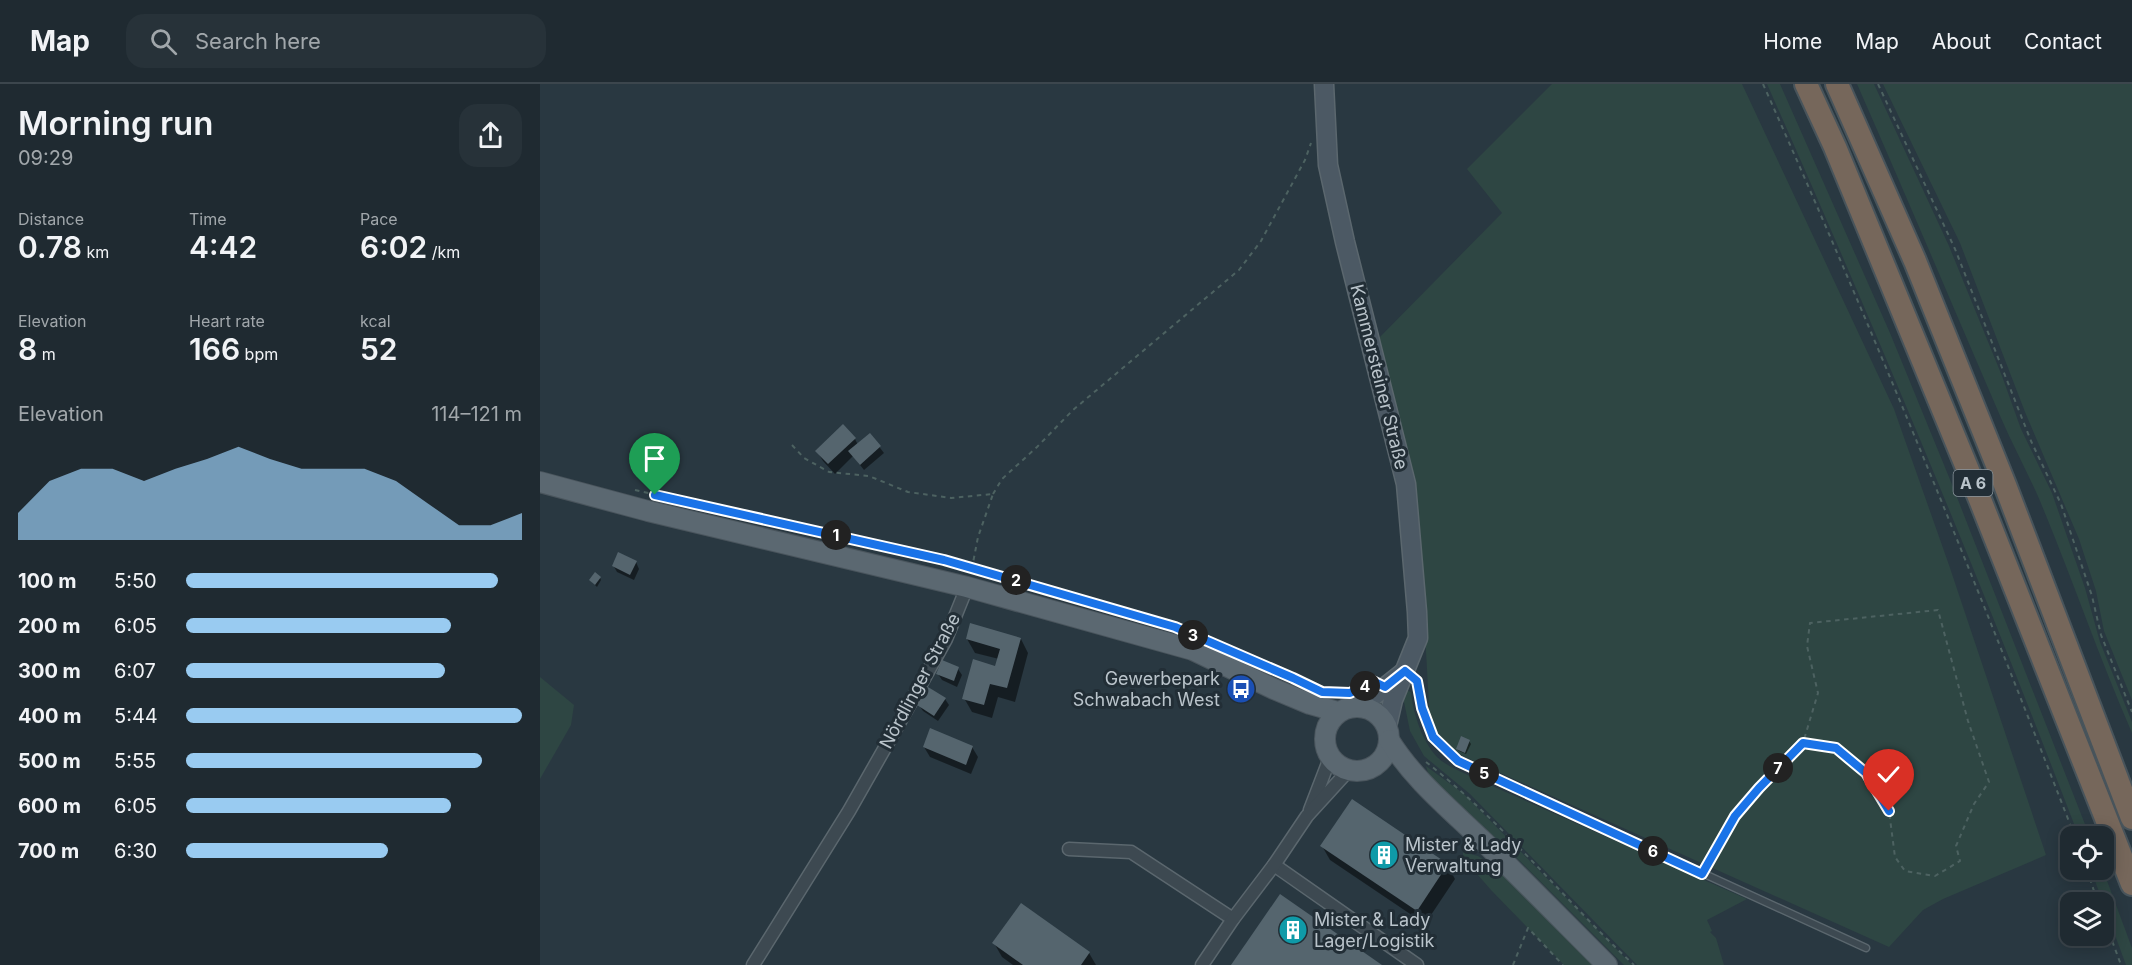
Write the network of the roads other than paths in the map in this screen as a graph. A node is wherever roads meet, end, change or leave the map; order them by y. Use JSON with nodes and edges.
{"nodes":[{"id":1,"x":1323,"y":84,"type":"edge"},
{"id":2,"x":1806,"y":84,"type":"edge"},
{"id":3,"x":1837,"y":84,"type":"edge"},
{"id":4,"x":540,"y":482,"type":"edge"},
{"id":5,"x":967,"y":587,"type":"junction"},
{"id":6,"x":1405,"y":671,"type":"junction"},
{"id":7,"x":1274,"y":689,"type":"junction"},
{"id":8,"x":1359,"y":698,"type":"junction"},
{"id":9,"x":1338,"y":712,"type":"junction"},
{"id":10,"x":1388,"y":733,"type":"junction"},
{"id":11,"x":1324,"y":734,"type":"junction"},
{"id":12,"x":1330,"y":758,"type":"junction"},
{"id":13,"x":1374,"y":767,"type":"junction"},
{"id":14,"x":1349,"y":771,"type":"junction"},
{"id":15,"x":1430,"y":792,"type":"junction"},
{"id":16,"x":2130,"y":810,"type":"edge"},
{"id":17,"x":1307,"y":816,"type":"junction"},
{"id":18,"x":1069,"y":849,"type":"dead end"},
{"id":19,"x":1274,"y":866,"type":"junction"},
{"id":20,"x":2132,"y":884,"type":"edge"},
{"id":21,"x":1233,"y":919,"type":"junction"},
{"id":22,"x":1866,"y":948,"type":"dead end"},
{"id":23,"x":753,"y":965,"type":"edge"},
{"id":24,"x":1202,"y":965,"type":"edge"},
{"id":25,"x":1417,"y":965,"type":"edge"},
{"id":26,"x":1607,"y":965,"type":"edge"}],
"edges":[{"from":1,"to":6,"type":"street","name":"Kammersteiner Straße"},
{"from":2,"to":20,"type":"highway","number":"A 6"},
{"from":3,"to":16,"type":"highway","number":"A 6"},
{"from":4,"to":5,"type":"main road","name":"Nördlinger Straße"},
{"from":5,"to":7,"type":"main road"},
{"from":5,"to":23,"type":"street","name":"Nördlinger Straße"},
{"from":6,"to":8,"type":"street","name":"Kammersteiner Straße"},
{"from":6,"to":10,"type":"street","name":"Kammersteiner Straße"},
{"from":6,"to":22,"type":"lane"},
{"from":7,"to":9,"type":"main road"},
{"from":7,"to":11,"type":"main road"},
{"from":8,"to":9,"type":"main road"},
{"from":8,"to":10,"type":"main road"},
{"from":9,"to":11,"type":"main road"},
{"from":10,"to":13,"type":"main road"},
{"from":10,"to":15,"type":"main road"},
{"from":11,"to":12,"type":"main road"},
{"from":12,"to":14,"type":"main road"},
{"from":12,"to":17,"type":"street"},
{"from":13,"to":14,"type":"main road"},
{"from":13,"to":15,"type":"main road"},
{"from":14,"to":17,"type":"street"},
{"from":15,"to":26,"type":"main road"},
{"from":17,"to":19,"type":"street"},
{"from":18,"to":21,"type":"street"},
{"from":19,"to":21,"type":"street"},
{"from":19,"to":25,"type":"street"},
{"from":21,"to":24,"type":"street"}]}
